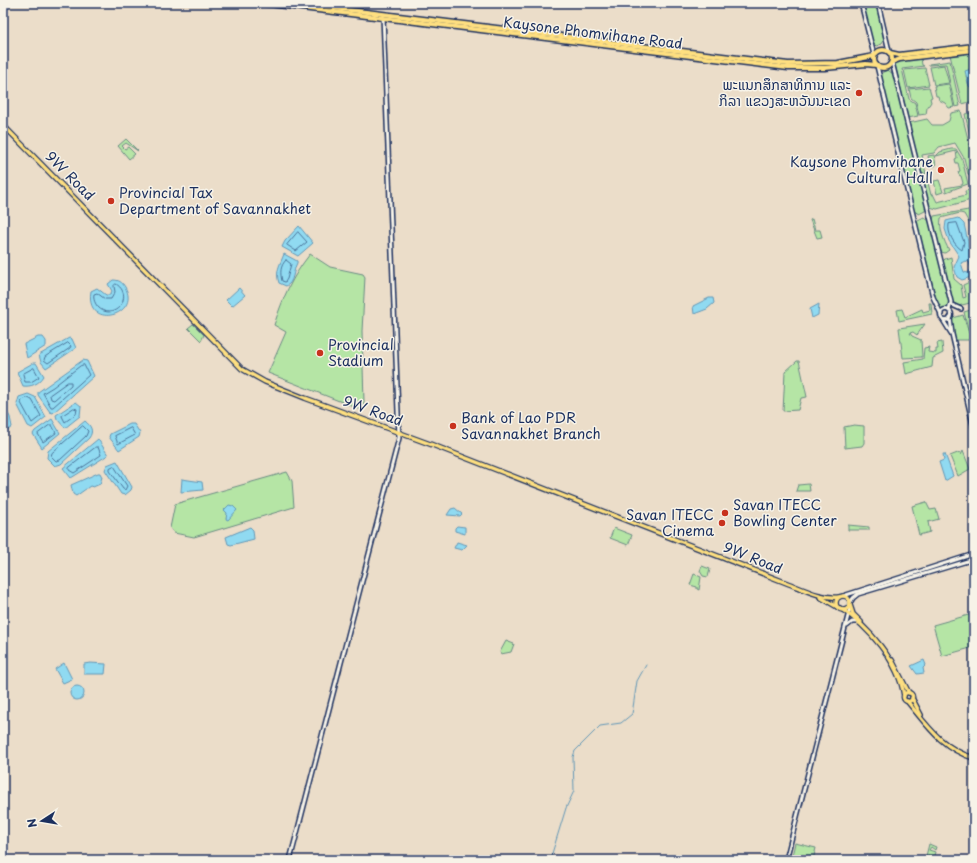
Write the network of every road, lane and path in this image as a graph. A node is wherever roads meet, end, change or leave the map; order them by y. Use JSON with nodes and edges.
{"nodes":[{"id":1,"x":261,"y":3,"type":"edge"},
{"id":2,"x":293,"y":3,"type":"edge"},
{"id":3,"x":861,"y":3,"type":"edge"},
{"id":4,"x":878,"y":3,"type":"edge"},
{"id":5,"x":383,"y":16,"type":"junction"},
{"id":6,"x":974,"y":46,"type":"edge"},
{"id":7,"x":974,"y":50,"type":"edge"},
{"id":8,"x":890,"y":52,"type":"junction"},
{"id":9,"x":924,"y":54,"type":"junction"},
{"id":10,"x":874,"y":56,"type":"junction"},
{"id":11,"x":736,"y":60,"type":"junction"},
{"id":12,"x":892,"y":62,"type":"junction"},
{"id":13,"x":876,"y":65,"type":"junction"},
{"id":14,"x":3,"y":125,"type":"edge"},
{"id":15,"x":952,"y":305,"type":"junction"},
{"id":16,"x":961,"y":309,"type":"dead end"},
{"id":17,"x":949,"y":311,"type":"junction"},
{"id":18,"x":941,"y":314,"type":"junction"},
{"id":19,"x":950,"y":318,"type":"junction"},
{"id":20,"x":943,"y":319,"type":"junction"},
{"id":21,"x":952,"y":334,"type":"junction"},
{"id":22,"x":974,"y":429,"type":"edge"},
{"id":23,"x":399,"y":432,"type":"junction"},
{"id":24,"x":974,"y":554,"type":"edge"},
{"id":25,"x":974,"y":558,"type":"edge"},
{"id":26,"x":816,"y":594,"type":"junction"},
{"id":27,"x":841,"y":596,"type":"junction"},
{"id":28,"x":850,"y":605,"type":"junction"},
{"id":29,"x":839,"y":608,"type":"junction"},
{"id":30,"x":849,"y":615,"type":"junction"},
{"id":31,"x":859,"y":623,"type":"junction"},
{"id":32,"x":846,"y":628,"type":"junction"},
{"id":33,"x":867,"y":628,"type":"junction"},
{"id":34,"x":909,"y":693,"type":"junction"},
{"id":35,"x":904,"y":696,"type":"junction"},
{"id":36,"x":912,"y":698,"type":"junction"},
{"id":37,"x":907,"y":701,"type":"junction"},
{"id":38,"x":925,"y":724,"type":"junction"},
{"id":39,"x":974,"y":758,"type":"edge"},
{"id":40,"x":290,"y":860,"type":"edge"},
{"id":41,"x":786,"y":860,"type":"edge"}],
"edges":[{"from":1,"to":5,"type":"highway","name":"Kaysone Phomvihane Road"},
{"from":2,"to":5,"type":"highway","name":"Kaysone Phomvihane Road"},
{"from":3,"to":10,"type":"street"},
{"from":4,"to":8,"type":"street"},
{"from":5,"to":11,"type":"highway","name":"Kaysone Phomvihane Road"},
{"from":5,"to":23,"type":"street"},
{"from":6,"to":9,"type":"highway"},
{"from":7,"to":9,"type":"highway"},
{"from":8,"to":9,"type":"highway"},
{"from":8,"to":10,"type":"highway"},
{"from":8,"to":12,"type":"highway"},
{"from":9,"to":12,"type":"highway"},
{"from":10,"to":11,"type":"highway","name":"Kaysone Phomvihane Road"},
{"from":10,"to":13,"type":"highway"},
{"from":11,"to":13,"type":"highway","name":"Kaysone Phomvihane Road"},
{"from":12,"to":13,"type":"highway"},
{"from":12,"to":15,"type":"street"},
{"from":13,"to":18,"type":"street"},
{"from":14,"to":23,"type":"main road","name":"9W Road"},
{"from":15,"to":16,"type":"street"},
{"from":15,"to":17,"type":"street"},
{"from":17,"to":18,"type":"street"},
{"from":17,"to":19,"type":"street"},
{"from":18,"to":20,"type":"street"},
{"from":19,"to":20,"type":"street"},
{"from":19,"to":21,"type":"street"},
{"from":20,"to":21,"type":"street"},
{"from":21,"to":22,"type":"street"},
{"from":23,"to":26,"type":"main road","name":"9W Road"},
{"from":23,"to":40,"type":"street"},
{"from":24,"to":27,"type":"street"},
{"from":25,"to":28,"type":"street"},
{"from":26,"to":27,"type":"main road","name":"9W Road"},
{"from":26,"to":29,"type":"main road","name":"9W Road"},
{"from":27,"to":28,"type":"main road","name":"9W Road"},
{"from":27,"to":29,"type":"main road"},
{"from":28,"to":29,"type":"main road"},
{"from":28,"to":30,"type":"street"},
{"from":28,"to":33,"type":"main road","name":"9W Road"},
{"from":29,"to":30,"type":"main road","name":"9W Road"},
{"from":30,"to":31,"type":"main road","name":"9W Road"},
{"from":30,"to":32,"type":"street"},
{"from":31,"to":32,"type":"street"},
{"from":31,"to":33,"type":"main road","name":"9W Road"},
{"from":32,"to":41,"type":"street"},
{"from":33,"to":34,"type":"main road","name":"9W Road"},
{"from":33,"to":35,"type":"main road","name":"9W Road"},
{"from":34,"to":35,"type":"main road"},
{"from":34,"to":36,"type":"main road","name":"9W Road"},
{"from":35,"to":37,"type":"main road","name":"9W Road"},
{"from":36,"to":37,"type":"main road"},
{"from":36,"to":38,"type":"main road"},
{"from":37,"to":38,"type":"main road"},
{"from":38,"to":39,"type":"main road"}]}
